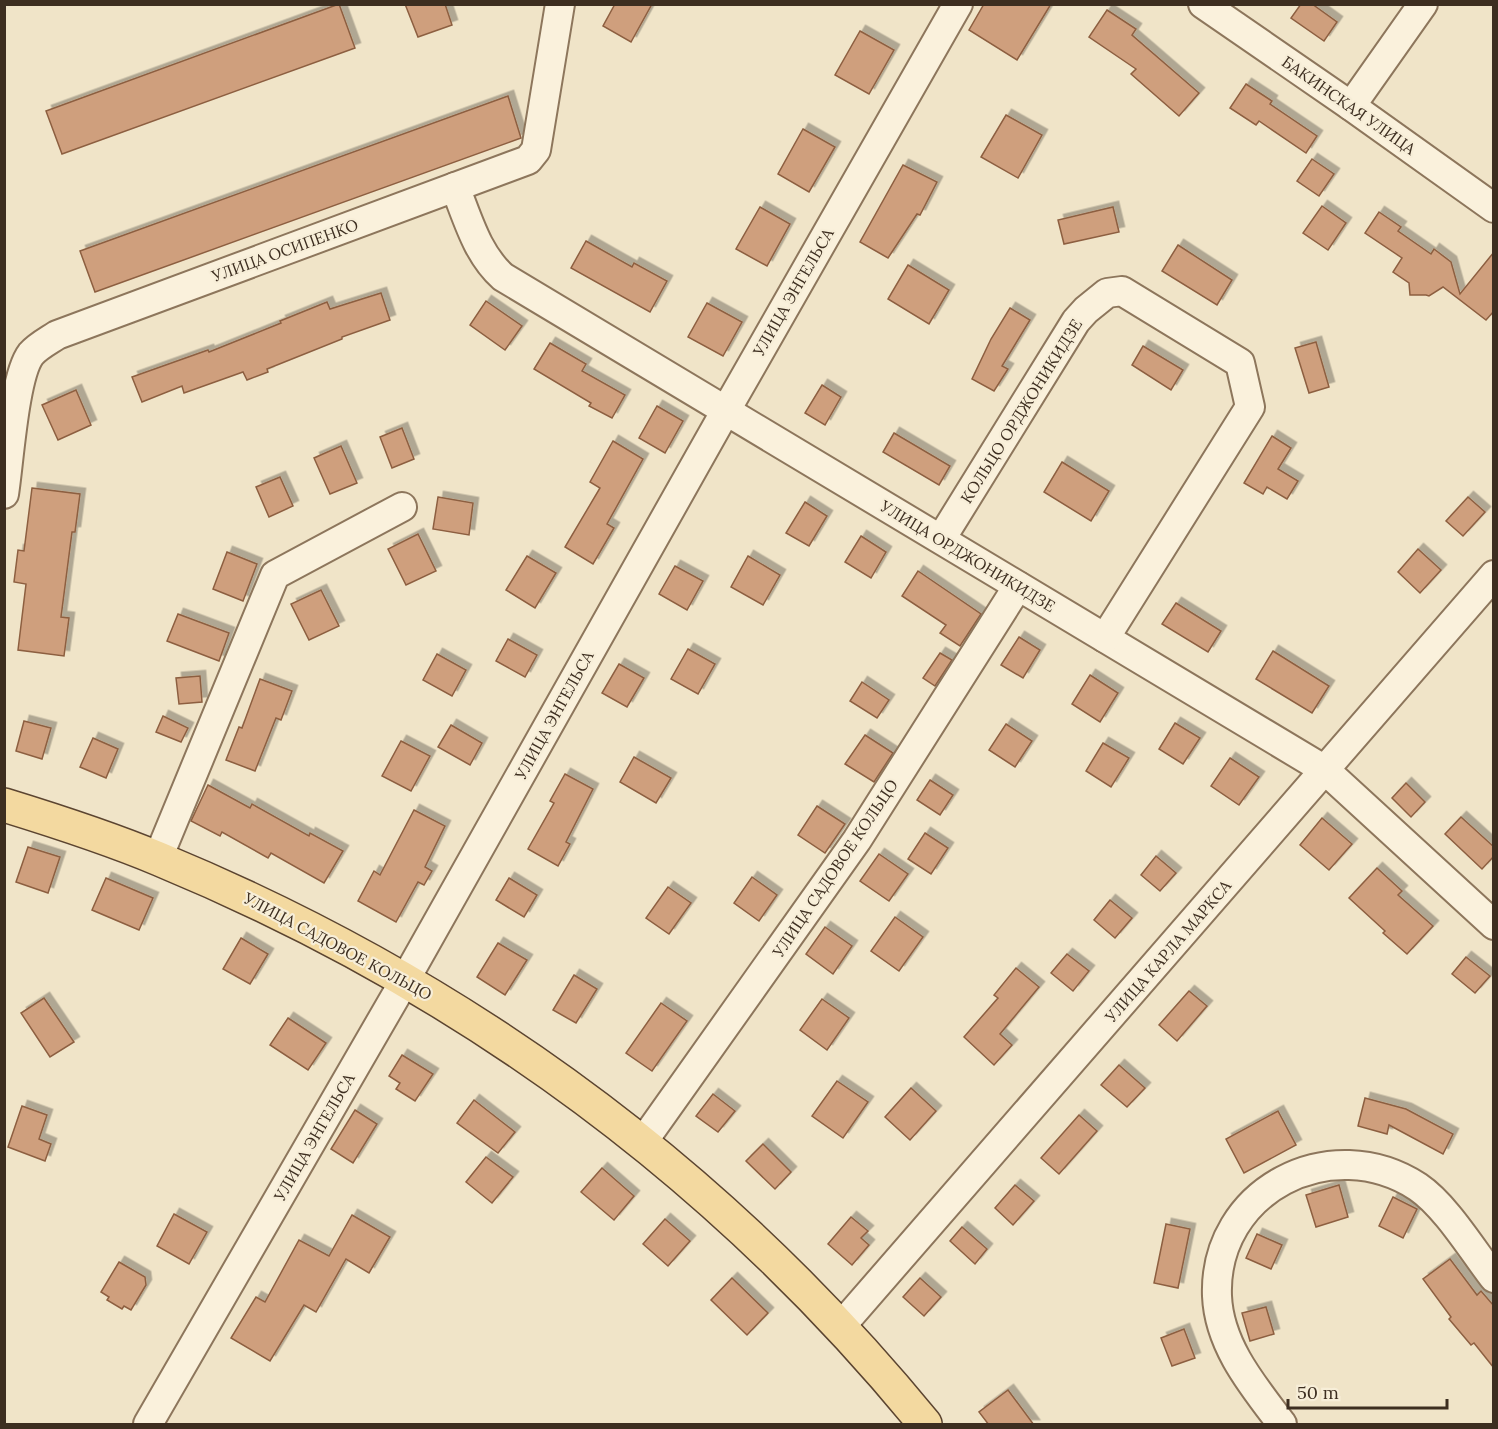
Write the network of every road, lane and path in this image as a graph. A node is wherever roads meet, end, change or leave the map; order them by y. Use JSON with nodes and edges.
{"nodes":[{"id":1,"x":560,"y":4,"type":"edge"},
{"id":2,"x":958,"y":4,"type":"edge"},
{"id":3,"x":1423,"y":4,"type":"edge"},
{"id":4,"x":1209,"y":6,"type":"edge"},
{"id":5,"x":1351,"y":105,"type":"junction"},
{"id":6,"x":454,"y":187,"type":"junction"},
{"id":7,"x":1494,"y":208,"type":"edge"},
{"id":8,"x":725,"y":412,"type":"junction"},
{"id":9,"x":4,"y":494,"type":"edge"},
{"id":10,"x":402,"y":507,"type":"dead end"},
{"id":11,"x":941,"y":539,"type":"junction"},
{"id":12,"x":1494,"y":575,"type":"edge"},
{"id":13,"x":1018,"y":586,"type":"junction"},
{"id":14,"x":1105,"y":638,"type":"junction"},
{"id":15,"x":1325,"y":770,"type":"junction"},
{"id":16,"x":4,"y":805,"type":"edge"},
{"id":17,"x":158,"y":858,"type":"junction"},
{"id":18,"x":1494,"y":925,"type":"edge"},
{"id":19,"x":405,"y":980,"type":"junction"},
{"id":20,"x":642,"y":1143,"type":"junction"},
{"id":21,"x":1494,"y":1278,"type":"edge"},
{"id":22,"x":841,"y":1326,"type":"junction"},
{"id":23,"x":148,"y":1425,"type":"edge"},
{"id":24,"x":925,"y":1425,"type":"edge"},
{"id":25,"x":1282,"y":1425,"type":"edge"}],
"edges":[{"from":1,"to":6,"type":"street","name":"УЛИЦА ОСИПЕНКО"},
{"from":2,"to":8,"type":"street","name":"УЛИЦА ЭНГЕЛЬСА"},
{"from":3,"to":5,"type":"street"},
{"from":4,"to":5,"type":"street","name":"БАКИНСКАЯ УЛИЦА"},
{"from":5,"to":7,"type":"street","name":"БАКИНСКАЯ УЛИЦА"},
{"from":6,"to":8,"type":"street","name":"УЛИЦА ОРДЖОНИКИДЗЕ"},
{"from":6,"to":9,"type":"street","name":"УЛИЦА ОСИПЕНКО"},
{"from":8,"to":11,"type":"street","name":"УЛИЦА ОРДЖОНИКИДЗЕ"},
{"from":8,"to":19,"type":"street","name":"УЛИЦА ЭНГЕЛЬСА"},
{"from":10,"to":17,"type":"street"},
{"from":11,"to":13,"type":"street","name":"УЛИЦА ОРДЖОНИКИДЗЕ"},
{"from":11,"to":14,"type":"street","name":"КОЛЬЦО ОРДЖОНИКИДЗЕ"},
{"from":12,"to":15,"type":"street","name":"УЛИЦА КАРЛА МАРКСА"},
{"from":13,"to":14,"type":"street","name":"УЛИЦА ОРДЖОНИКИДЗЕ"},
{"from":13,"to":20,"type":"street","name":"УЛИЦА САДОВОЕ КОЛЬЦО"},
{"from":14,"to":15,"type":"street","name":"УЛИЦА ОРДЖОНИКИДЗЕ"},
{"from":15,"to":18,"type":"street","name":"УЛИЦА ОРДЖОНИКИДЗЕ"},
{"from":15,"to":22,"type":"street","name":"УЛИЦА КАРЛА МАРКСА"},
{"from":16,"to":17,"type":"main road","name":"УЛИЦА САДОВОЕ КОЛЬЦО"},
{"from":17,"to":19,"type":"main road","name":"УЛИЦА САДОВОЕ КОЛЬЦО"},
{"from":19,"to":20,"type":"main road","name":"УЛИЦА САДОВОЕ КОЛЬЦО"},
{"from":19,"to":23,"type":"street","name":"УЛИЦА ЭНГЕЛЬСА"},
{"from":20,"to":22,"type":"main road","name":"УЛИЦА САДОВОЕ КОЛЬЦО"},
{"from":21,"to":25,"type":"street"},
{"from":22,"to":24,"type":"main road","name":"УЛИЦА САДОВОЕ КОЛЬЦО"}]}
